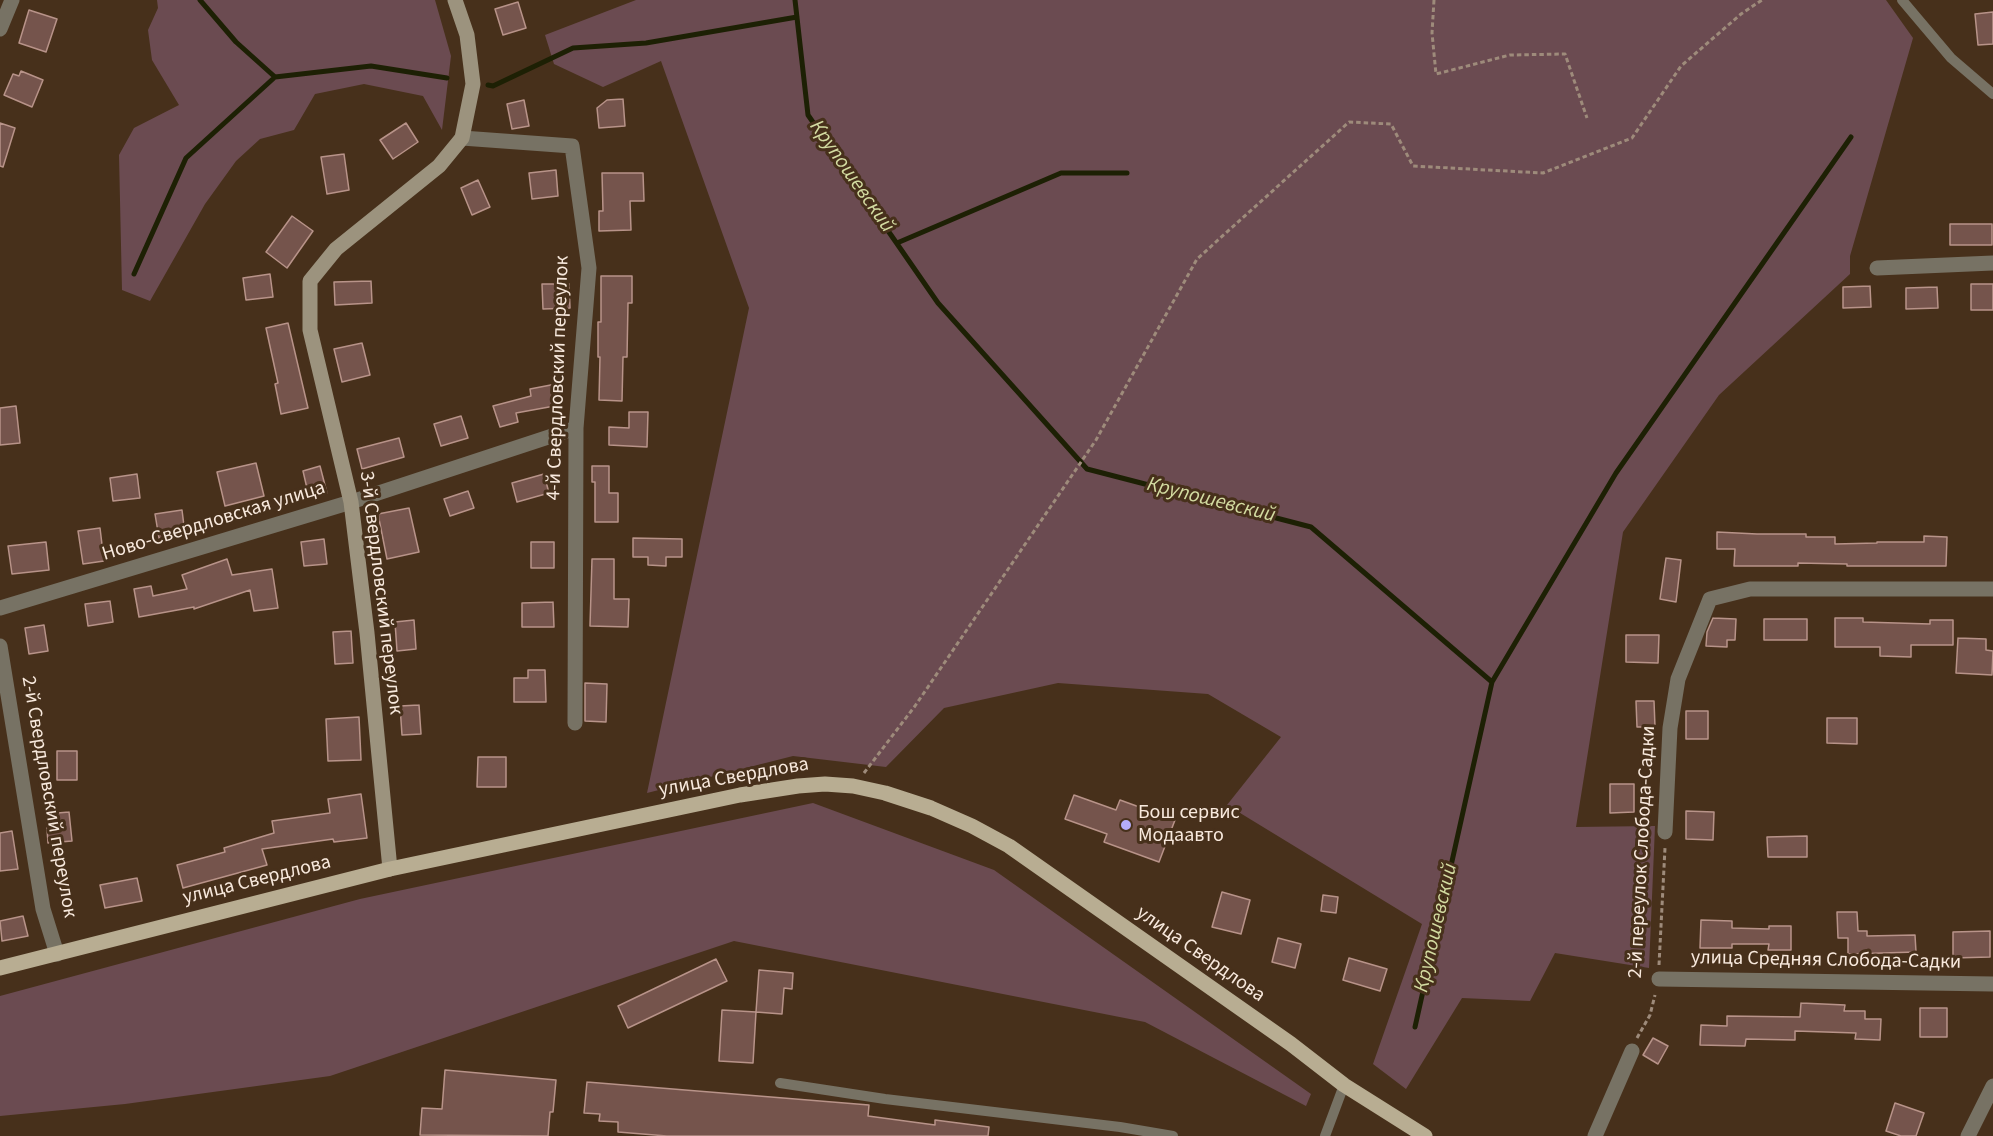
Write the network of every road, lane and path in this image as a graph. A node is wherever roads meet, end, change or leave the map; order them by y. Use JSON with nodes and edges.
{"nodes":[{"id":1,"x":12,"y":0,"type":"edge"},
{"id":2,"x":455,"y":0,"type":"edge"},
{"id":3,"x":1434,"y":0,"type":"edge"},
{"id":4,"x":1762,"y":0,"type":"edge"},
{"id":5,"x":1902,"y":0,"type":"edge"},
{"id":6,"x":0,"y":29,"type":"edge"},
{"id":7,"x":1993,"y":94,"type":"edge"},
{"id":8,"x":1587,"y":118,"type":"dead end"},
{"id":9,"x":462,"y":138,"type":"junction"},
{"id":10,"x":1993,"y":263,"type":"edge"},
{"id":11,"x":1877,"y":268,"type":"dead end"},
{"id":12,"x":576,"y":428,"type":"junction"},
{"id":13,"x":351,"y":502,"type":"junction"},
{"id":14,"x":1993,"y":589,"type":"edge"},
{"id":15,"x":0,"y":608,"type":"edge"},
{"id":16,"x":0,"y":646,"type":"edge"},
{"id":17,"x":574,"y":723,"type":"dead end"},
{"id":18,"x":853,"y":786,"type":"junction"},
{"id":19,"x":1665,"y":832,"type":"joint"},
{"id":20,"x":390,"y":869,"type":"junction"},
{"id":21,"x":57,"y":954,"type":"junction"},
{"id":22,"x":0,"y":968,"type":"edge"},
{"id":23,"x":1659,"y":979,"type":"junction"},
{"id":24,"x":1993,"y":984,"type":"edge"},
{"id":25,"x":1632,"y":1051,"type":"joint"},
{"id":26,"x":780,"y":1083,"type":"dead end"},
{"id":27,"x":1344,"y":1085,"type":"junction"},
{"id":28,"x":1993,"y":1086,"type":"edge"},
{"id":29,"x":1173,"y":1136,"type":"edge"},
{"id":30,"x":1325,"y":1136,"type":"edge"},
{"id":31,"x":1407,"y":1136,"type":"edge"},
{"id":32,"x":1425,"y":1136,"type":"edge"},
{"id":33,"x":1595,"y":1136,"type":"edge"},
{"id":34,"x":1968,"y":1136,"type":"edge"}],
"edges":[{"from":1,"to":6,"type":"street"},
{"from":2,"to":9,"type":"main road","name":"3-й Свердловский переулок"},
{"from":3,"to":8,"type":"path"},
{"from":4,"to":18,"type":"path"},
{"from":5,"to":7,"type":"lane"},
{"from":9,"to":12,"type":"street","name":"4-й Свердловский переулок"},
{"from":9,"to":13,"type":"main road","name":"3-й Свердловский переулок"},
{"from":10,"to":11,"type":"street"},
{"from":12,"to":13,"type":"street","name":"Ново-Свердловская улица"},
{"from":12,"to":17,"type":"street","name":"4-й Свердловский переулок"},
{"from":13,"to":15,"type":"street","name":"Ново-Свердловская улица"},
{"from":13,"to":20,"type":"main road","name":"3-й Свердловский переулок"},
{"from":14,"to":19,"type":"street","name":"2-й переулок Слобода-Садки"},
{"from":16,"to":21,"type":"street","name":"2-й Свердловский переулок"},
{"from":18,"to":20,"type":"main road","name":"улица Свердлова"},
{"from":18,"to":27,"type":"main road","name":"улица Свердлова"},
{"from":19,"to":23,"type":"path","name":"2-й переулок Слобода-Садки"},
{"from":20,"to":21,"type":"main road","name":"улица Свердлова"},
{"from":21,"to":22,"type":"main road","name":"улица Свердлова"},
{"from":23,"to":24,"type":"street","name":"улица Средняя Слобода-Садки"},
{"from":23,"to":25,"type":"path","name":"2-й переулок Слобода-Садки"},
{"from":25,"to":33,"type":"street"},
{"from":26,"to":29,"type":"lane"},
{"from":27,"to":30,"type":"lane"},
{"from":27,"to":31,"type":"main road"},
{"from":27,"to":32,"type":"main road","name":"улица Свердлова"},
{"from":28,"to":34,"type":"street"}]}
